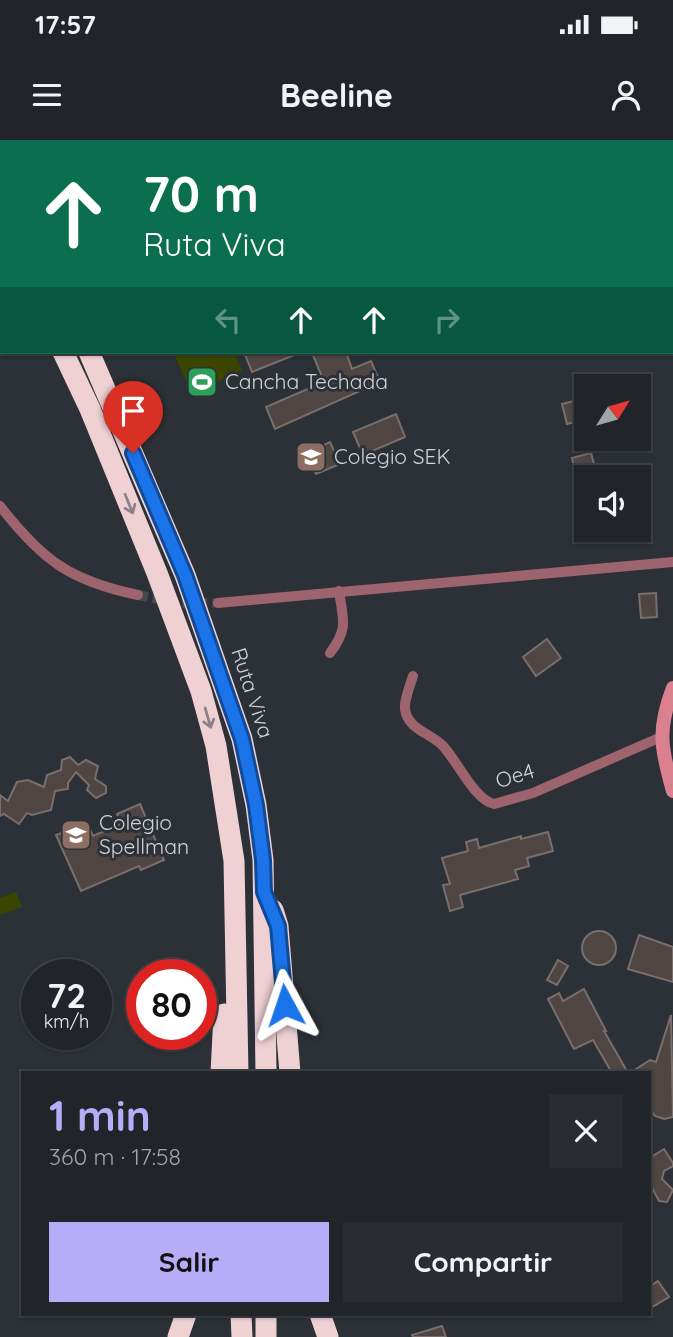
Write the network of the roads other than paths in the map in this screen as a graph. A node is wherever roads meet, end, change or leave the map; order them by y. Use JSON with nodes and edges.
{"nodes":[{"id":1,"x":64,"y":354,"type":"edge"},
{"id":2,"x":90,"y":354,"type":"edge"},
{"id":3,"x":0,"y":506,"type":"edge"},
{"id":4,"x":673,"y":562,"type":"edge"},
{"id":5,"x":339,"y":591,"type":"junction"},
{"id":6,"x":138,"y":596,"type":"tunnel mouth"},
{"id":7,"x":218,"y":603,"type":"tunnel mouth"},
{"id":8,"x":330,"y":653,"type":"dead end"},
{"id":9,"x":412,"y":676,"type":"dead end"},
{"id":10,"x":673,"y":688,"type":"edge"},
{"id":11,"x":661,"y":737,"type":"junction"},
{"id":12,"x":673,"y":790,"type":"edge"},
{"id":13,"x":224,"y":802,"type":"junction"},
{"id":14,"x":264,"y":892,"type":"junction"},
{"id":15,"x":221,"y":1071,"type":"edge"},
{"id":16,"x":238,"y":1071,"type":"edge"},
{"id":17,"x":266,"y":1071,"type":"edge"},
{"id":18,"x":290,"y":1071,"type":"edge"},
{"id":19,"x":185,"y":1316,"type":"edge"},
{"id":20,"x":195,"y":1316,"type":"edge"},
{"id":21,"x":311,"y":1316,"type":"edge"},
{"id":22,"x":321,"y":1316,"type":"edge"},
{"id":23,"x":178,"y":1337,"type":"edge"},
{"id":24,"x":190,"y":1337,"type":"edge"},
{"id":25,"x":314,"y":1337,"type":"edge"},
{"id":26,"x":328,"y":1337,"type":"edge"}],
"edges":[{"from":1,"to":13,"type":"highway","one_way":true},
{"from":2,"to":14,"type":"highway","name":"Ruta Viva"},
{"from":3,"to":6,"type":"street"},
{"from":4,"to":5,"type":"street"},
{"from":5,"to":7,"type":"street"},
{"from":5,"to":8,"type":"street"},
{"from":9,"to":11,"type":"street","name":"Oe4"},
{"from":10,"to":11,"type":"street"},
{"from":11,"to":12,"type":"street"},
{"from":13,"to":15,"type":"highway"},
{"from":13,"to":16,"type":"highway"},
{"from":14,"to":17,"type":"highway","name":"Ruta Viva"},
{"from":14,"to":18,"type":"highway"},
{"from":19,"to":23,"type":"highway"},
{"from":20,"to":24,"type":"highway"},
{"from":21,"to":25,"type":"highway"},
{"from":22,"to":26,"type":"highway"}]}
